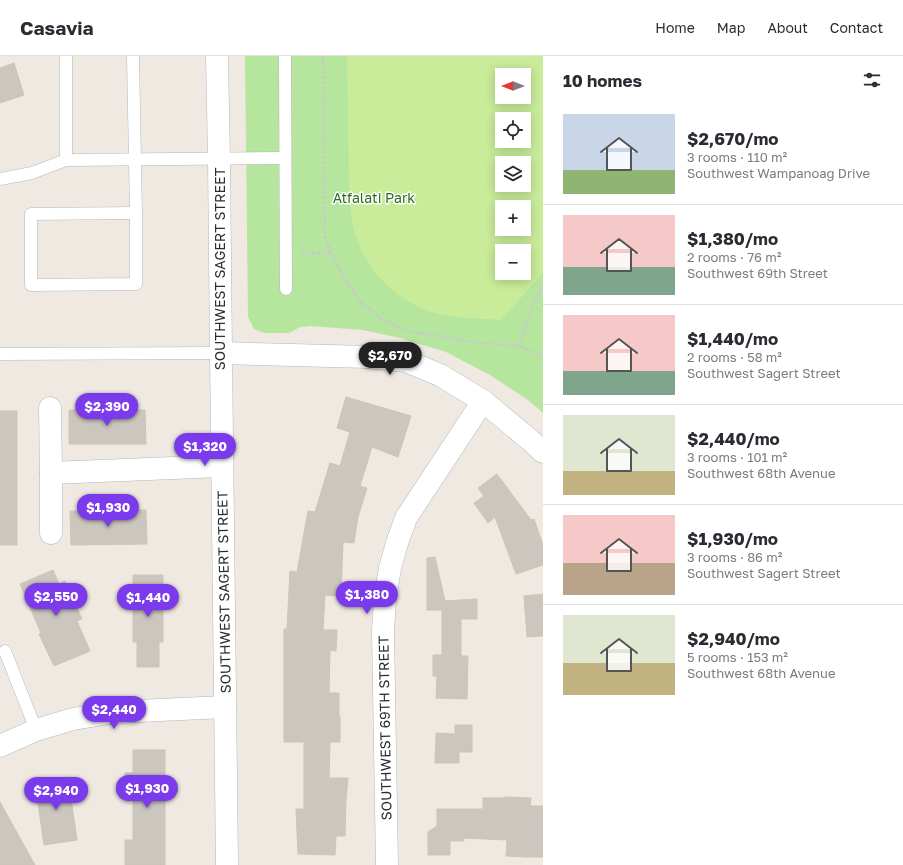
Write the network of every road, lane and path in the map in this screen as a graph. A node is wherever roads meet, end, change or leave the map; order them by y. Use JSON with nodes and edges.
{"nodes":[{"id":1,"x":66,"y":56,"type":"edge"},
{"id":2,"x":133,"y":56,"type":"edge"},
{"id":3,"x":217,"y":56,"type":"edge"},
{"id":4,"x":285,"y":56,"type":"edge"},
{"id":5,"x":323,"y":56,"type":"edge"},
{"id":6,"x":285,"y":158,"type":"junction"},
{"id":7,"x":66,"y":160,"type":"junction"},
{"id":8,"x":135,"y":160,"type":"junction"},
{"id":9,"x":219,"y":160,"type":"junction"},
{"id":10,"x":0,"y":179,"type":"edge"},
{"id":11,"x":136,"y":213,"type":"junction"},
{"id":12,"x":286,"y":253,"type":"junction"},
{"id":13,"x":332,"y":253,"type":"junction"},
{"id":14,"x":543,"y":286,"type":"edge"},
{"id":15,"x":286,"y":289,"type":"dead end"},
{"id":16,"x":518,"y":346,"type":"junction"},
{"id":17,"x":221,"y":353,"type":"junction"},
{"id":18,"x":0,"y":354,"type":"edge"},
{"id":19,"x":543,"y":356,"type":"edge"},
{"id":20,"x":483,"y":401,"type":"junction"},
{"id":21,"x":50,"y":408,"type":"dead end"},
{"id":22,"x":543,"y":452,"type":"edge"},
{"id":23,"x":222,"y":466,"type":"junction"},
{"id":24,"x":52,"y":473,"type":"junction"},
{"id":25,"x":51,"y":533,"type":"dead end"},
{"id":26,"x":5,"y":651,"type":"dead end"},
{"id":27,"x":225,"y":707,"type":"junction"},
{"id":28,"x":36,"y":730,"type":"junction"},
{"id":29,"x":0,"y":746,"type":"edge"},
{"id":30,"x":227,"y":865,"type":"edge"},
{"id":31,"x":387,"y":865,"type":"edge"}],
"edges":[{"from":1,"to":7,"type":"lane"},
{"from":2,"to":8,"type":"lane"},
{"from":3,"to":9,"type":"street","name":"SOUTHWEST SAGERT STREET"},
{"from":4,"to":6,"type":"lane"},
{"from":5,"to":13,"type":"path"},
{"from":6,"to":9,"type":"lane"},
{"from":6,"to":12,"type":"lane"},
{"from":7,"to":8,"type":"lane"},
{"from":7,"to":10,"type":"lane"},
{"from":8,"to":9,"type":"lane"},
{"from":8,"to":11,"type":"lane"},
{"from":9,"to":17,"type":"street","name":"SOUTHWEST SAGERT STREET"},
{"from":11,"to":11,"type":"lane"},
{"from":12,"to":13,"type":"path"},
{"from":12,"to":15,"type":"lane"},
{"from":13,"to":16,"type":"path"},
{"from":14,"to":16,"type":"path"},
{"from":16,"to":19,"type":"path"},
{"from":17,"to":18,"type":"lane"},
{"from":17,"to":20,"type":"street"},
{"from":17,"to":23,"type":"street","name":"SOUTHWEST SAGERT STREET"},
{"from":20,"to":22,"type":"street"},
{"from":20,"to":31,"type":"street","name":"SOUTHWEST 69TH STREET"},
{"from":21,"to":24,"type":"street"},
{"from":23,"to":24,"type":"street"},
{"from":23,"to":27,"type":"street","name":"SOUTHWEST SAGERT STREET"},
{"from":24,"to":25,"type":"street"},
{"from":26,"to":28,"type":"lane"},
{"from":27,"to":28,"type":"street"},
{"from":27,"to":30,"type":"street","name":"SOUTHWEST SAGERT STREET"},
{"from":28,"to":29,"type":"street"}]}
